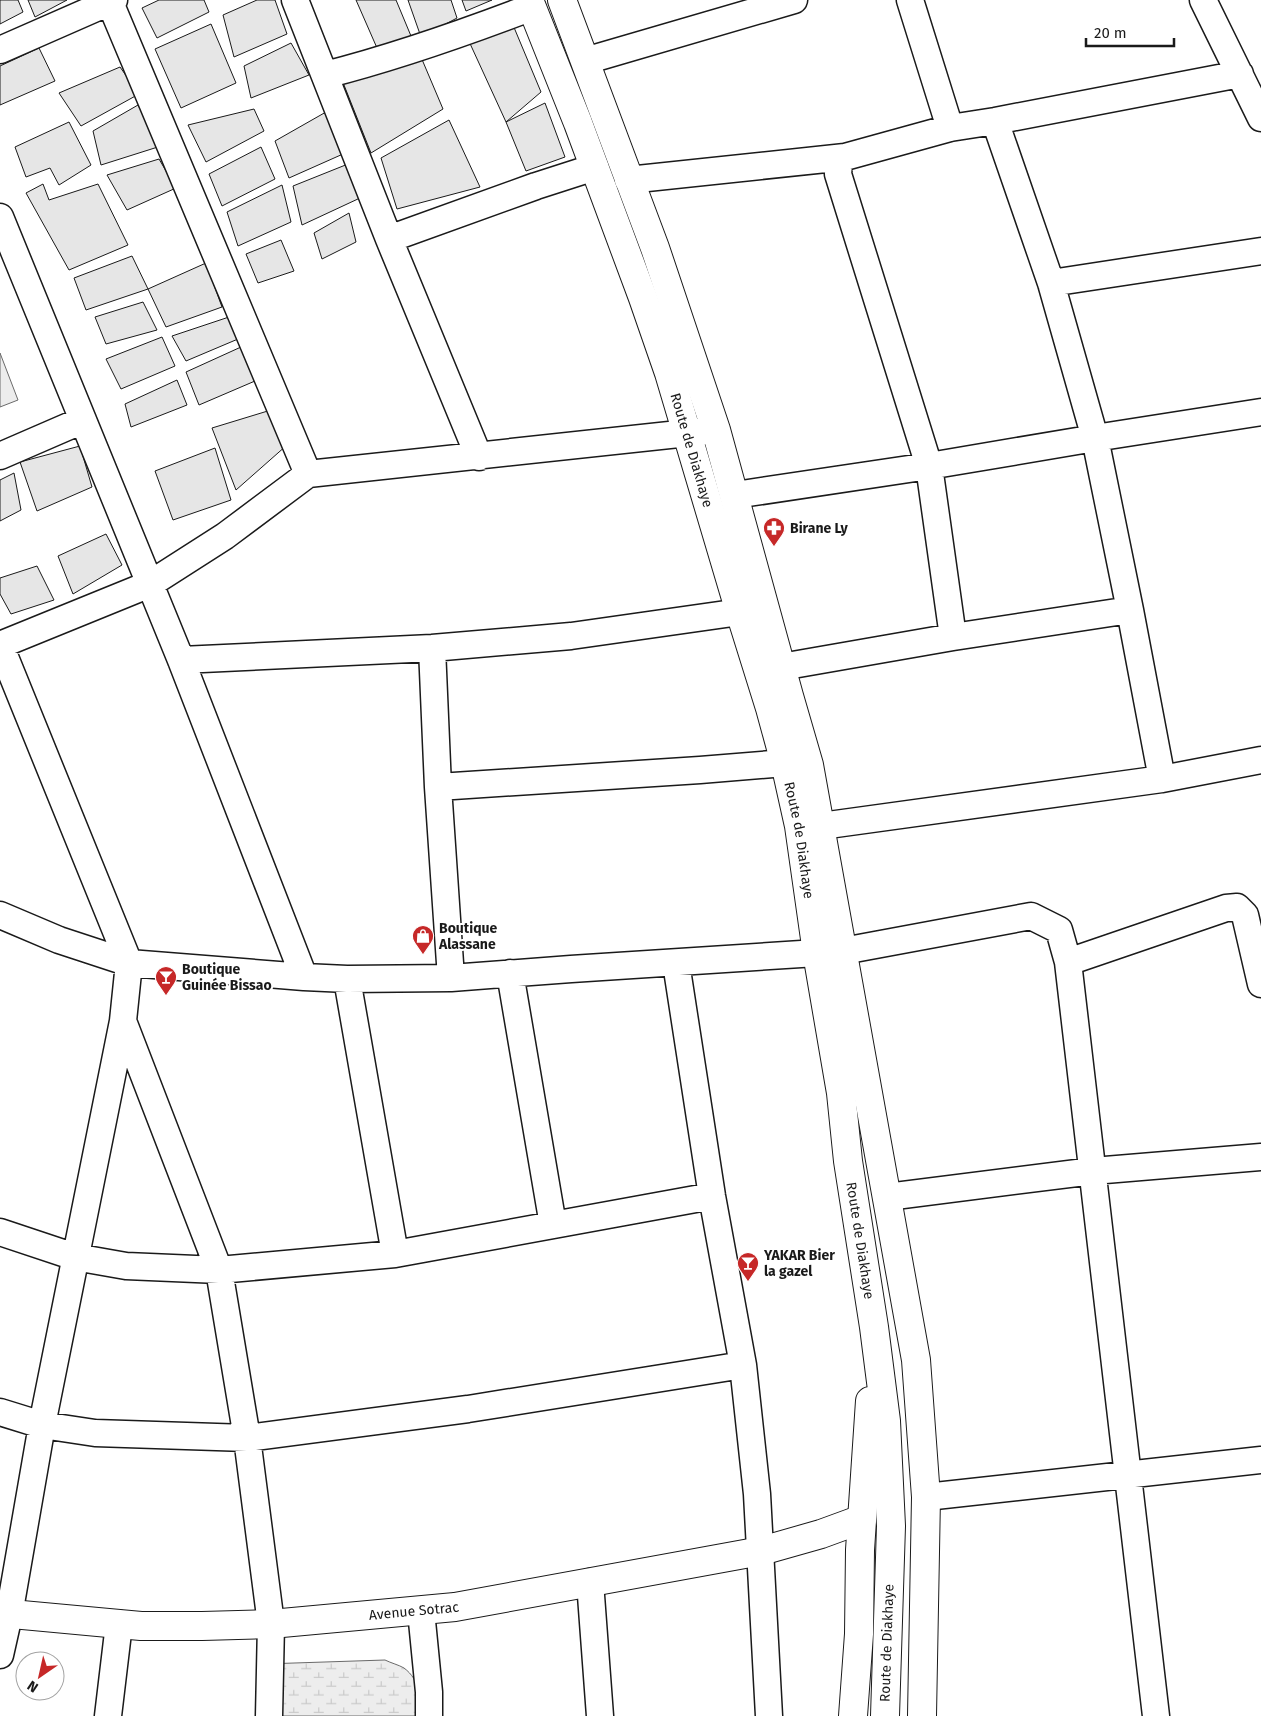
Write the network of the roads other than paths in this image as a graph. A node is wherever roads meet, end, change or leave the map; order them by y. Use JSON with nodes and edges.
{"nodes":[{"id":1,"x":295,"y":0,"type":"edge"},
{"id":2,"x":562,"y":0,"type":"edge"},
{"id":3,"x":794,"y":0,"type":"edge"},
{"id":4,"x":910,"y":0,"type":"edge"},
{"id":5,"x":111,"y":1,"type":"edge"},
{"id":6,"x":1209,"y":2,"type":"edge"},
{"id":7,"x":530,"y":4,"type":"edge"},
{"id":8,"x":741,"y":7,"type":"edge"},
{"id":9,"x":0,"y":50,"type":"edge"},
{"id":10,"x":585,"y":61,"type":"junction"},
{"id":11,"x":1240,"y":74,"type":"junction"},
{"id":12,"x":325,"y":75,"type":"junction"},
{"id":13,"x":1261,"y":118,"type":"edge"},
{"id":14,"x":995,"y":121,"type":"junction"},
{"id":15,"x":950,"y":128,"type":"junction"},
{"id":16,"x":845,"y":157,"type":"junction"},
{"id":17,"x":595,"y":168,"type":"junction"},
{"id":18,"x":628,"y":180,"type":"junction"},
{"id":19,"x":0,"y":218,"type":"edge"},
{"id":20,"x":389,"y":239,"type":"junction"},
{"id":21,"x":1261,"y":251,"type":"edge"},
{"id":22,"x":1051,"y":283,"type":"junction"},
{"id":23,"x":1261,"y":412,"type":"edge"},
{"id":24,"x":83,"y":420,"type":"junction"},
{"id":25,"x":716,"y":430,"type":"junction"},
{"id":26,"x":686,"y":433,"type":"junction"},
{"id":27,"x":1095,"y":438,"type":"junction"},
{"id":28,"x":0,"y":456,"type":"edge"},
{"id":29,"x":479,"y":457,"type":"junction"},
{"id":30,"x":929,"y":466,"type":"junction"},
{"id":31,"x":308,"y":474,"type":"junction"},
{"id":32,"x":735,"y":495,"type":"junction"},
{"id":33,"x":150,"y":584,"type":"junction"},
{"id":34,"x":1130,"y":610,"type":"junction"},
{"id":35,"x":740,"y":612,"type":"junction"},
{"id":36,"x":953,"y":637,"type":"junction"},
{"id":37,"x":432,"y":648,"type":"junction"},
{"id":38,"x":181,"y":660,"type":"junction"},
{"id":39,"x":781,"y":667,"type":"junction"},
{"id":40,"x":1261,"y":760,"type":"edge"},
{"id":41,"x":785,"y":763,"type":"junction"},
{"id":42,"x":1162,"y":779,"type":"junction"},
{"id":43,"x":438,"y":787,"type":"junction"},
{"id":44,"x":821,"y":826,"type":"junction"},
{"id":45,"x":0,"y":915,"type":"edge"},
{"id":46,"x":830,"y":952,"type":"junction"},
{"id":47,"x":1068,"y":962,"type":"junction"},
{"id":48,"x":129,"y":963,"type":"junction"},
{"id":49,"x":676,"y":963,"type":"junction"},
{"id":50,"x":510,"y":973,"type":"junction"},
{"id":51,"x":304,"y":977,"type":"junction"},
{"id":52,"x":451,"y":978,"type":"junction"},
{"id":53,"x":348,"y":979,"type":"junction"},
{"id":54,"x":1261,"y":984,"type":"edge"},
{"id":55,"x":123,"y":1020,"type":"junction"},
{"id":56,"x":1261,"y":1158,"type":"edge"},
{"id":57,"x":1093,"y":1171,"type":"junction"},
{"id":58,"x":712,"y":1196,"type":"junction"},
{"id":59,"x":887,"y":1197,"type":"junction"},
{"id":60,"x":554,"y":1225,"type":"junction"},
{"id":61,"x":0,"y":1232,"type":"edge"},
{"id":62,"x":395,"y":1254,"type":"junction"},
{"id":63,"x":74,"y":1257,"type":"junction"},
{"id":64,"x":219,"y":1270,"type":"junction"},
{"id":65,"x":874,"y":1327,"type":"junction"},
{"id":66,"x":743,"y":1365,"type":"junction"},
{"id":67,"x":0,"y":1412,"type":"edge"},
{"id":68,"x":42,"y":1426,"type":"junction"},
{"id":69,"x":247,"y":1438,"type":"junction"},
{"id":70,"x":1261,"y":1460,"type":"edge"},
{"id":71,"x":1128,"y":1475,"type":"junction"},
{"id":72,"x":926,"y":1498,"type":"junction"},
{"id":73,"x":862,"y":1519,"type":"junction"},
{"id":74,"x":761,"y":1551,"type":"junction"},
{"id":75,"x":590,"y":1582,"type":"junction"},
{"id":76,"x":421,"y":1611,"type":"junction"},
{"id":77,"x":4,"y":1614,"type":"edge"},
{"id":78,"x":119,"y":1624,"type":"junction"},
{"id":79,"x":271,"y":1624,"type":"junction"},
{"id":80,"x":0,"y":1655,"type":"edge"},
{"id":81,"x":108,"y":1716,"type":"edge"},
{"id":82,"x":269,"y":1716,"type":"edge"},
{"id":83,"x":429,"y":1716,"type":"edge"},
{"id":84,"x":600,"y":1716,"type":"edge"},
{"id":85,"x":769,"y":1716,"type":"edge"},
{"id":86,"x":853,"y":1716,"type":"edge"},
{"id":87,"x":885,"y":1716,"type":"edge"},
{"id":88,"x":922,"y":1716,"type":"edge"},
{"id":89,"x":1156,"y":1716,"type":"edge"}],
"edges":[{"from":1,"to":12,"type":"street"},
{"from":2,"to":10,"type":"main road","name":"Route de Diakhaye"},
{"from":3,"to":8,"type":"street"},
{"from":4,"to":15,"type":"street"},
{"from":5,"to":9,"type":"street"},
{"from":5,"to":31,"type":"street"},
{"from":6,"to":11,"type":"street"},
{"from":7,"to":12,"type":"street"},
{"from":7,"to":17,"type":"main road","name":"Route de Diakhaye"},
{"from":8,"to":10,"type":"street"},
{"from":10,"to":18,"type":"main road","name":"Route de Diakhaye"},
{"from":11,"to":13,"type":"street"},
{"from":11,"to":14,"type":"street"},
{"from":12,"to":20,"type":"street"},
{"from":14,"to":15,"type":"street"},
{"from":14,"to":22,"type":"street"},
{"from":15,"to":16,"type":"street"},
{"from":16,"to":18,"type":"street"},
{"from":16,"to":30,"type":"street"},
{"from":17,"to":20,"type":"street"},
{"from":17,"to":26,"type":"main road","name":"Route de Diakhaye"},
{"from":18,"to":25,"type":"main road","name":"Route de Diakhaye"},
{"from":19,"to":24,"type":"street"},
{"from":20,"to":29,"type":"street"},
{"from":21,"to":22,"type":"street"},
{"from":22,"to":27,"type":"street"},
{"from":23,"to":27,"type":"street"},
{"from":24,"to":28,"type":"street"},
{"from":24,"to":33,"type":"street"},
{"from":25,"to":26,"type":"street"},
{"from":25,"to":32,"type":"main road","name":"Route de Diakhaye"},
{"from":26,"to":29,"type":"street"},
{"from":26,"to":35,"type":"main road","name":"Route de Diakhaye"},
{"from":27,"to":30,"type":"street"},
{"from":27,"to":34,"type":"street"},
{"from":29,"to":31,"type":"street"},
{"from":30,"to":32,"type":"street"},
{"from":30,"to":36,"type":"street"},
{"from":31,"to":33,"type":"street"},
{"from":32,"to":39,"type":"main road","name":"Route de Diakhaye"},
{"from":33,"to":38,"type":"street"},
{"from":33,"to":48,"type":"street"},
{"from":34,"to":36,"type":"street"},
{"from":34,"to":42,"type":"street"},
{"from":35,"to":37,"type":"street"},
{"from":35,"to":41,"type":"main road","name":"Route de Diakhaye"},
{"from":36,"to":39,"type":"street"},
{"from":37,"to":38,"type":"street"},
{"from":37,"to":43,"type":"street"},
{"from":38,"to":51,"type":"street"},
{"from":39,"to":44,"type":"main road","name":"Route de Diakhaye"},
{"from":40,"to":42,"type":"street"},
{"from":41,"to":43,"type":"street"},
{"from":41,"to":46,"type":"main road","name":"Route de Diakhaye"},
{"from":42,"to":44,"type":"street"},
{"from":43,"to":52,"type":"street"},
{"from":44,"to":46,"type":"main road","name":"Route de Diakhaye"},
{"from":45,"to":48,"type":"street"},
{"from":46,"to":47,"type":"street"},
{"from":46,"to":49,"type":"street"},
{"from":46,"to":59,"type":"main road","name":"Route de Diakhaye"},
{"from":46,"to":65,"type":"main road","name":"Route de Diakhaye"},
{"from":47,"to":54,"type":"street"},
{"from":47,"to":57,"type":"street"},
{"from":48,"to":51,"type":"street"},
{"from":48,"to":55,"type":"street"},
{"from":49,"to":50,"type":"street"},
{"from":49,"to":58,"type":"street"},
{"from":50,"to":52,"type":"street"},
{"from":50,"to":60,"type":"street"},
{"from":51,"to":53,"type":"street"},
{"from":52,"to":53,"type":"street"},
{"from":53,"to":62,"type":"street"},
{"from":55,"to":63,"type":"street"},
{"from":55,"to":64,"type":"street"},
{"from":56,"to":57,"type":"street"},
{"from":57,"to":59,"type":"street"},
{"from":57,"to":71,"type":"street"},
{"from":58,"to":60,"type":"street"},
{"from":58,"to":66,"type":"street"},
{"from":59,"to":72,"type":"main road","name":"Route de Diakhaye"},
{"from":60,"to":62,"type":"street"},
{"from":61,"to":63,"type":"street"},
{"from":62,"to":64,"type":"street"},
{"from":63,"to":64,"type":"street"},
{"from":63,"to":68,"type":"street"},
{"from":64,"to":69,"type":"street"},
{"from":65,"to":73,"type":"main road"},
{"from":65,"to":87,"type":"main road","name":"Route de Diakhaye"},
{"from":66,"to":69,"type":"street"},
{"from":66,"to":74,"type":"street"},
{"from":67,"to":68,"type":"street"},
{"from":68,"to":69,"type":"street"},
{"from":68,"to":77,"type":"street"},
{"from":69,"to":79,"type":"street"},
{"from":70,"to":71,"type":"street"},
{"from":71,"to":72,"type":"street"},
{"from":71,"to":89,"type":"street"},
{"from":72,"to":88,"type":"main road","name":"Route de Diakhaye"},
{"from":73,"to":74,"type":"main road","name":"Avenue Sotrac"},
{"from":73,"to":86,"type":"main road"},
{"from":74,"to":75,"type":"main road","name":"Avenue Sotrac"},
{"from":74,"to":85,"type":"street"},
{"from":75,"to":76,"type":"main road","name":"Avenue Sotrac"},
{"from":75,"to":84,"type":"street"},
{"from":76,"to":79,"type":"main road","name":"Avenue Sotrac"},
{"from":76,"to":83,"type":"street"},
{"from":77,"to":78,"type":"main road","name":"Avenue Sotrac"},
{"from":77,"to":80,"type":"street"},
{"from":78,"to":79,"type":"main road","name":"Avenue Sotrac"},
{"from":78,"to":81,"type":"street"},
{"from":79,"to":82,"type":"street"}]}
